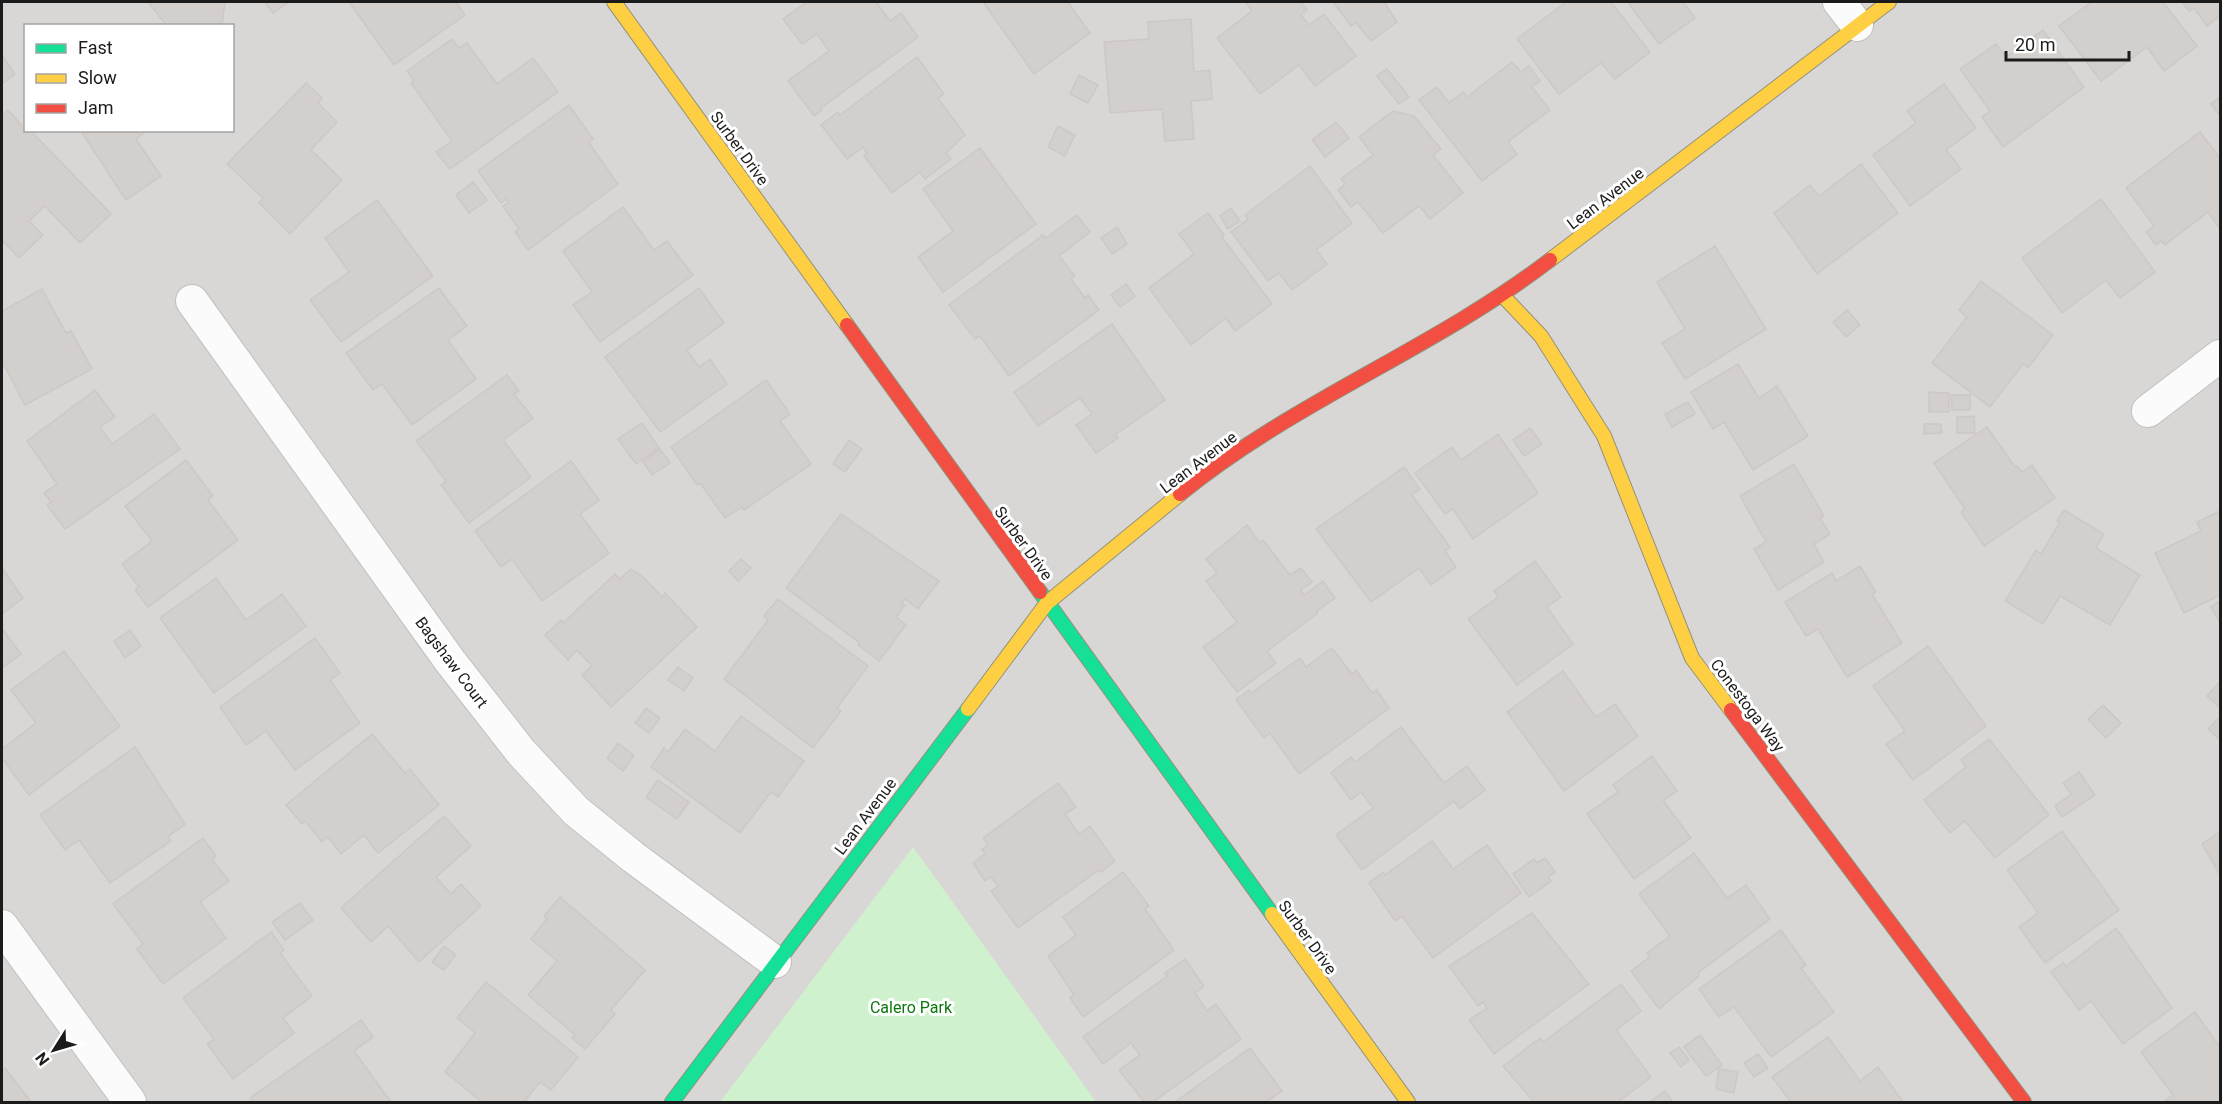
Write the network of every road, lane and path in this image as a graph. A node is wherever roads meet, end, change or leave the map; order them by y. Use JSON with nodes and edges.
{"nodes":[{"id":1,"x":614,"y":2,"type":"edge"},
{"id":2,"x":1889,"y":2,"type":"edge"},
{"id":3,"x":1848,"y":13,"type":"edge"},
{"id":4,"x":1503,"y":296,"type":"junction"},
{"id":5,"x":192,"y":301,"type":"dead end"},
{"id":6,"x":2220,"y":356,"type":"edge"},
{"id":7,"x":2148,"y":411,"type":"dead end"},
{"id":8,"x":1047,"y":603,"type":"junction"},
{"id":9,"x":2,"y":926,"type":"edge"},
{"id":10,"x":775,"y":962,"type":"junction"},
{"id":11,"x":130,"y":1102,"type":"edge"},
{"id":12,"x":672,"y":1102,"type":"edge"},
{"id":13,"x":1408,"y":1102,"type":"edge"},
{"id":14,"x":2024,"y":1102,"type":"edge"}],
"edges":[{"from":1,"to":8,"type":"street","name":"Surber Drive"},
{"from":2,"to":3,"type":"street","name":"Lean Avenue"},
{"from":3,"to":4,"type":"street","name":"Lean Avenue"},
{"from":4,"to":8,"type":"street","name":"Lean Avenue"},
{"from":4,"to":14,"type":"street","name":"Conestoga Way"},
{"from":5,"to":10,"type":"street","name":"Bagshaw Court"},
{"from":6,"to":7,"type":"street"},
{"from":8,"to":10,"type":"street","name":"Lean Avenue"},
{"from":8,"to":13,"type":"street","name":"Surber Drive"},
{"from":9,"to":11,"type":"street"},
{"from":10,"to":12,"type":"street","name":"Lean Avenue"}]}
